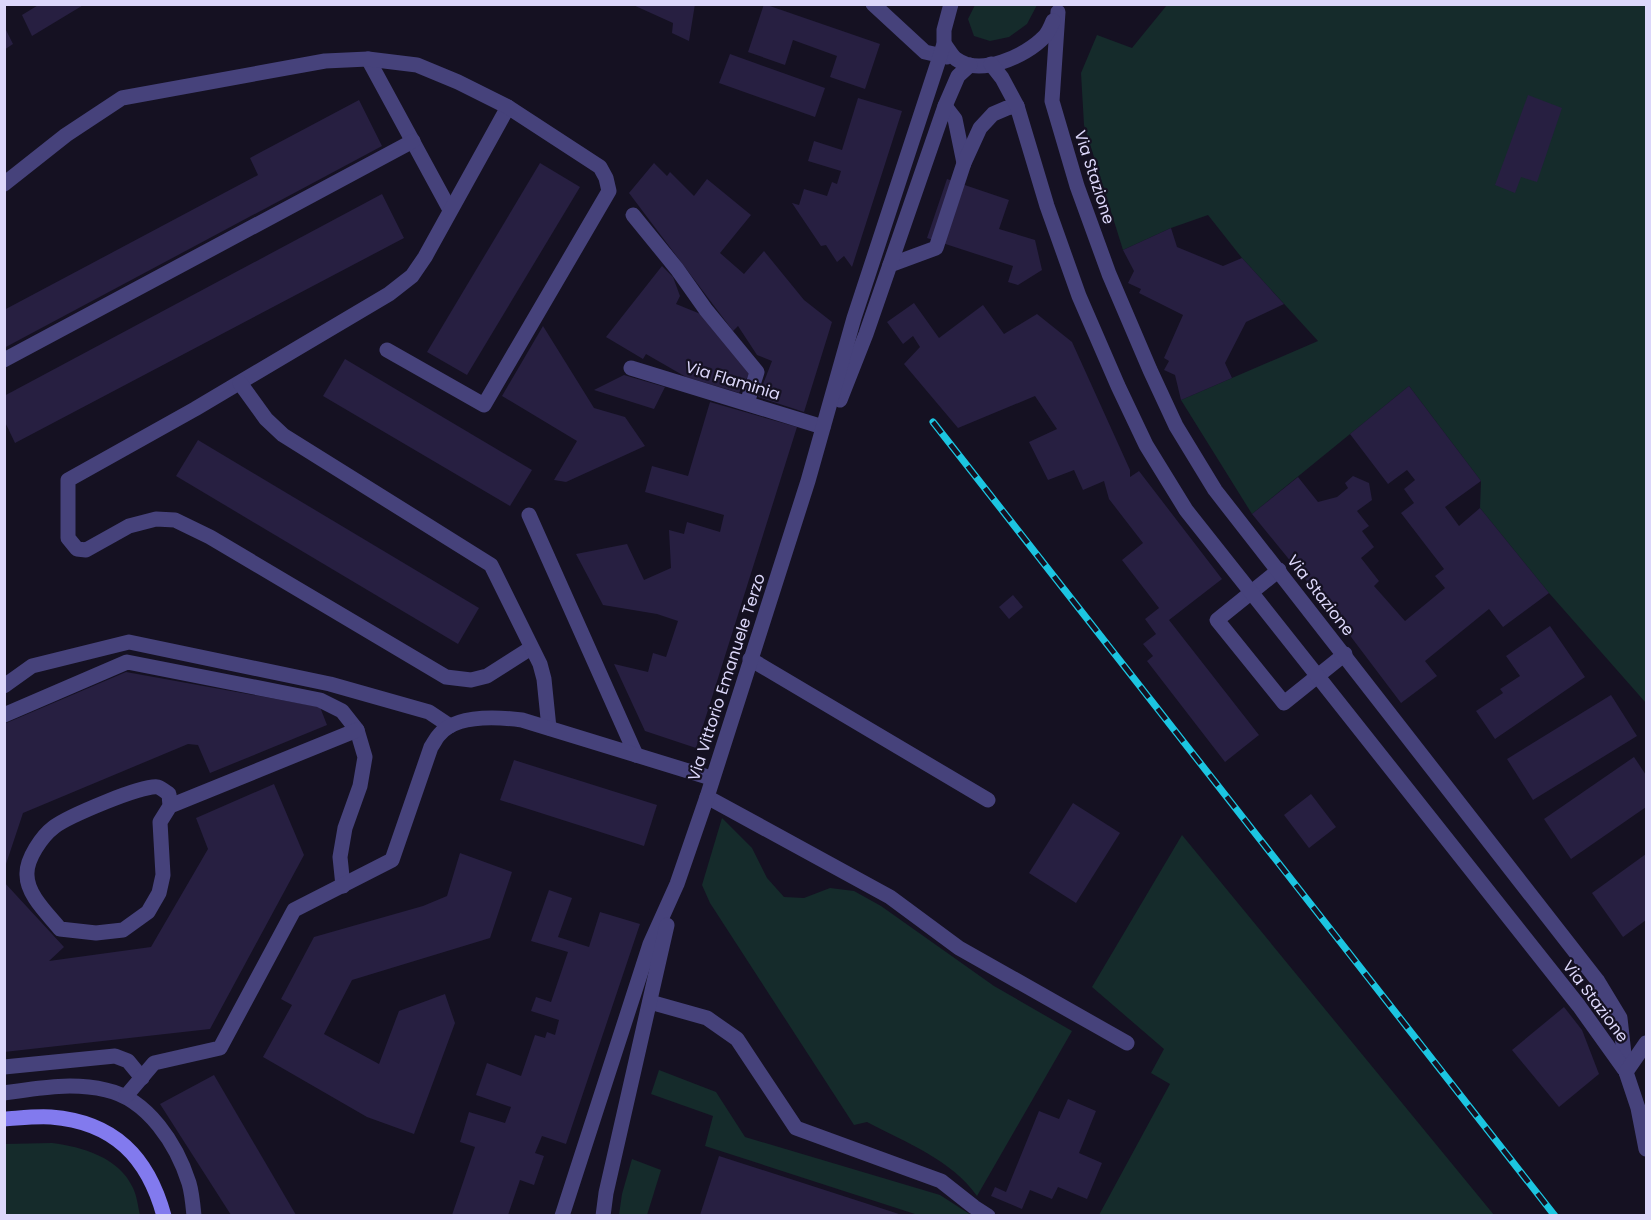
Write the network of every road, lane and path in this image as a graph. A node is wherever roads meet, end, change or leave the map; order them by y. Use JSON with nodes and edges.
{"nodes":[{"id":1,"x":873,"y":4,"type":"edge"},
{"id":2,"x":951,"y":4,"type":"edge"},
{"id":3,"x":1058,"y":8,"type":"edge"},
{"id":4,"x":942,"y":50,"type":"junction"},
{"id":5,"x":368,"y":59,"type":"junction"},
{"id":6,"x":991,"y":64,"type":"junction"},
{"id":7,"x":970,"y":65,"type":"junction"},
{"id":8,"x":945,"y":106,"type":"junction"},
{"id":9,"x":1017,"y":106,"type":"junction"},
{"id":10,"x":508,"y":107,"type":"junction"},
{"id":11,"x":413,"y":141,"type":"junction"},
{"id":12,"x":964,"y":163,"type":"junction"},
{"id":13,"x":4,"y":184,"type":"edge"},
{"id":14,"x":450,"y":210,"type":"junction"},
{"id":15,"x":633,"y":215,"type":"dead end"},
{"id":16,"x":890,"y":265,"type":"junction"},
{"id":17,"x":387,"y":350,"type":"dead end"},
{"id":18,"x":4,"y":360,"type":"edge"},
{"id":19,"x":631,"y":368,"type":"dead end"},
{"id":20,"x":240,"y":382,"type":"junction"},
{"id":21,"x":747,"y":403,"type":"junction"},
{"id":22,"x":824,"y":427,"type":"junction"},
{"id":23,"x":808,"y":482,"type":"junction"},
{"id":24,"x":529,"y":515,"type":"dead end"},
{"id":25,"x":1279,"y":570,"type":"junction"},
{"id":26,"x":1252,"y":592,"type":"junction"},
{"id":27,"x":531,"y":648,"type":"junction"},
{"id":28,"x":1345,"y":654,"type":"junction"},
{"id":29,"x":750,"y":659,"type":"junction"},
{"id":30,"x":1318,"y":676,"type":"junction"},
{"id":31,"x":4,"y":686,"type":"edge"},
{"id":32,"x":4,"y":715,"type":"edge"},
{"id":33,"x":450,"y":726,"type":"junction"},
{"id":34,"x":549,"y":728,"type":"junction"},
{"id":35,"x":357,"y":730,"type":"junction"},
{"id":36,"x":636,"y":755,"type":"junction"},
{"id":37,"x":711,"y":778,"type":"junction"},
{"id":38,"x":706,"y":797,"type":"junction"},
{"id":39,"x":988,"y":800,"type":"dead end"},
{"id":40,"x":170,"y":806,"type":"junction"},
{"id":41,"x":676,"y":884,"type":"junction"},
{"id":42,"x":343,"y":885,"type":"junction"},
{"id":43,"x":650,"y":1002,"type":"junction"},
{"id":44,"x":1127,"y":1043,"type":"dead end"},
{"id":45,"x":1647,"y":1043,"type":"edge"},
{"id":46,"x":4,"y":1067,"type":"edge"},
{"id":47,"x":1626,"y":1072,"type":"junction"},
{"id":48,"x":142,"y":1078,"type":"junction"},
{"id":49,"x":4,"y":1093,"type":"edge"},
{"id":50,"x":126,"y":1096,"type":"junction"},
{"id":51,"x":4,"y":1119,"type":"edge"},
{"id":52,"x":1647,"y":1149,"type":"edge"},
{"id":53,"x":162,"y":1213,"type":"edge"},
{"id":54,"x":194,"y":1215,"type":"edge"},
{"id":55,"x":561,"y":1215,"type":"edge"},
{"id":56,"x":603,"y":1215,"type":"edge"},
{"id":57,"x":988,"y":1215,"type":"edge"}],
"edges":[{"from":1,"to":4,"type":"street"},
{"from":2,"to":4,"type":"street"},
{"from":3,"to":6,"type":"street"},
{"from":3,"to":25,"type":"street","name":"Via Stazione"},
{"from":4,"to":7,"type":"street"},
{"from":4,"to":22,"type":"street"},
{"from":5,"to":10,"type":"street"},
{"from":5,"to":11,"type":"street"},
{"from":5,"to":13,"type":"street"},
{"from":6,"to":7,"type":"street"},
{"from":6,"to":9,"type":"street","name":"Via Stazione"},
{"from":7,"to":8,"type":"street"},
{"from":8,"to":12,"type":"street"},
{"from":8,"to":16,"type":"street"},
{"from":9,"to":12,"type":"street"},
{"from":9,"to":26,"type":"street","name":"Via Stazione"},
{"from":10,"to":14,"type":"street"},
{"from":10,"to":17,"type":"street"},
{"from":11,"to":14,"type":"street"},
{"from":11,"to":18,"type":"street"},
{"from":12,"to":16,"type":"street"},
{"from":14,"to":20,"type":"street"},
{"from":15,"to":21,"type":"street"},
{"from":16,"to":23,"type":"street"},
{"from":19,"to":21,"type":"street","name":"Via Flaminia"},
{"from":20,"to":27,"type":"street"},
{"from":20,"to":27,"type":"street"},
{"from":21,"to":22,"type":"street","name":"Via Flaminia"},
{"from":22,"to":23,"type":"street"},
{"from":23,"to":29,"type":"street","name":"Via Vittorio Emanuele Terzo"},
{"from":24,"to":36,"type":"street"},
{"from":25,"to":26,"type":"street"},
{"from":25,"to":28,"type":"street","name":"Via Stazione"},
{"from":26,"to":30,"type":"street","name":"Via Stazione"},
{"from":26,"to":30,"type":"street"},
{"from":27,"to":34,"type":"street"},
{"from":28,"to":30,"type":"street"},
{"from":28,"to":47,"type":"street","name":"Via Stazione"},
{"from":29,"to":37,"type":"street","name":"Via Vittorio Emanuele Terzo"},
{"from":29,"to":39,"type":"street"},
{"from":30,"to":47,"type":"street","name":"Via Stazione"},
{"from":31,"to":33,"type":"street"},
{"from":32,"to":35,"type":"street"},
{"from":33,"to":34,"type":"street"},
{"from":33,"to":42,"type":"street"},
{"from":34,"to":36,"type":"street"},
{"from":35,"to":40,"type":"street"},
{"from":35,"to":42,"type":"street"},
{"from":36,"to":37,"type":"street"},
{"from":37,"to":38,"type":"street","name":"Via Vittorio Emanuele Terzo"},
{"from":38,"to":41,"type":"street","name":"Via Vittorio Emanuele Terzo"},
{"from":38,"to":44,"type":"street"},
{"from":40,"to":40,"type":"street"},
{"from":41,"to":43,"type":"street"},
{"from":41,"to":55,"type":"street"},
{"from":42,"to":48,"type":"street"},
{"from":43,"to":56,"type":"street"},
{"from":43,"to":57,"type":"street"},
{"from":45,"to":47,"type":"street"},
{"from":46,"to":48,"type":"street"},
{"from":47,"to":52,"type":"street"},
{"from":48,"to":50,"type":"street"},
{"from":49,"to":50,"type":"street"},
{"from":50,"to":54,"type":"street"},
{"from":51,"to":53,"type":"main road"}]}
